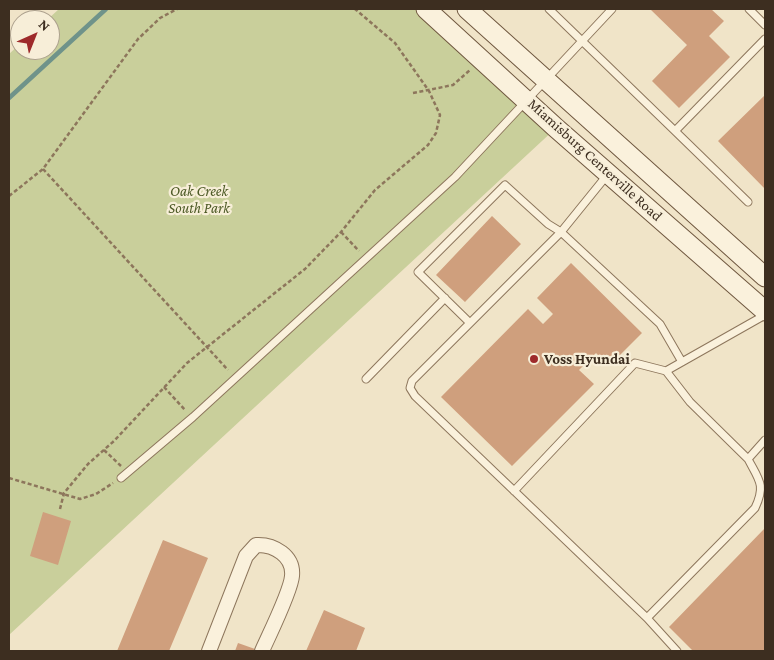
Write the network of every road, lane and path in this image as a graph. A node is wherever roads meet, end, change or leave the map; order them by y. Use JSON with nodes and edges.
{"nodes":[{"id":1,"x":176,"y":9,"type":"edge"},
{"id":2,"x":356,"y":9,"type":"edge"},
{"id":3,"x":426,"y":9,"type":"edge"},
{"id":4,"x":468,"y":9,"type":"edge"},
{"id":5,"x":549,"y":9,"type":"edge"},
{"id":6,"x":612,"y":9,"type":"edge"},
{"id":7,"x":749,"y":9,"type":"edge"},
{"id":8,"x":765,"y":25,"type":"edge"},
{"id":9,"x":765,"y":39,"type":"edge"},
{"id":10,"x":582,"y":40,"type":"junction"},
{"id":11,"x":482,"y":59,"type":"junction"},
{"id":12,"x":547,"y":79,"type":"junction"},
{"id":13,"x":429,"y":91,"type":"junction"},
{"id":14,"x":413,"y":93,"type":"dead end"},
{"id":15,"x":528,"y":100,"type":"junction"},
{"id":16,"x":675,"y":131,"type":"junction"},
{"id":17,"x":43,"y":169,"type":"junction"},
{"id":18,"x":608,"y":174,"type":"junction"},
{"id":19,"x":9,"y":196,"type":"edge"},
{"id":20,"x":748,"y":202,"type":"dead end"},
{"id":21,"x":341,"y":232,"type":"junction"},
{"id":22,"x":561,"y":232,"type":"junction"},
{"id":23,"x":366,"y":259,"type":"junction"},
{"id":24,"x":765,"y":277,"type":"edge"},
{"id":25,"x":445,"y":298,"type":"junction"},
{"id":26,"x":765,"y":311,"type":"edge"},
{"id":27,"x":765,"y":315,"type":"edge"},
{"id":28,"x":470,"y":323,"type":"junction"},
{"id":29,"x":207,"y":348,"type":"junction"},
{"id":30,"x":682,"y":362,"type":"junction"},
{"id":31,"x":666,"y":370,"type":"junction"},
{"id":32,"x":236,"y":378,"type":"junction"},
{"id":33,"x":366,"y":378,"type":"dead end"},
{"id":34,"x":164,"y":387,"type":"junction"},
{"id":35,"x":192,"y":417,"type":"junction"},
{"id":36,"x":765,"y":440,"type":"edge"},
{"id":37,"x":104,"y":450,"type":"junction"},
{"id":38,"x":748,"y":458,"type":"junction"},
{"id":39,"x":128,"y":472,"type":"junction"},
{"id":40,"x":9,"y":478,"type":"edge"},
{"id":41,"x":121,"y":478,"type":"joint"},
{"id":42,"x":514,"y":491,"type":"junction"},
{"id":43,"x":64,"y":493,"type":"junction"},
{"id":44,"x":60,"y":509,"type":"dead end"},
{"id":45,"x":647,"y":618,"type":"junction"},
{"id":46,"x":209,"y":651,"type":"edge"},
{"id":47,"x":262,"y":651,"type":"edge"},
{"id":48,"x":677,"y":651,"type":"edge"}],
"edges":[{"from":1,"to":17,"type":"path"},
{"from":2,"to":13,"type":"path"},
{"from":3,"to":11,"type":"main road","name":"Miamisburg Centerville Road"},
{"from":4,"to":12,"type":"main road","name":"Miamisburg Centerville Road"},
{"from":5,"to":10,"type":"lane"},
{"from":6,"to":10,"type":"lane"},
{"from":7,"to":8,"type":"lane"},
{"from":9,"to":16,"type":"lane"},
{"from":10,"to":12,"type":"lane"},
{"from":10,"to":16,"type":"lane"},
{"from":11,"to":13,"type":"path"},
{"from":11,"to":15,"type":"main road","name":"Miamisburg Centerville Road"},
{"from":12,"to":15,"type":"lane"},
{"from":12,"to":24,"type":"main road","name":"Miamisburg Centerville Road"},
{"from":13,"to":14,"type":"path"},
{"from":13,"to":21,"type":"path"},
{"from":15,"to":18,"type":"main road","name":"Miamisburg Centerville Road"},
{"from":15,"to":23,"type":"lane"},
{"from":16,"to":20,"type":"lane"},
{"from":17,"to":19,"type":"path"},
{"from":17,"to":29,"type":"path"},
{"from":18,"to":22,"type":"lane"},
{"from":18,"to":26,"type":"main road","name":"Miamisburg Centerville Road"},
{"from":21,"to":23,"type":"path"},
{"from":21,"to":29,"type":"path"},
{"from":22,"to":25,"type":"lane"},
{"from":22,"to":28,"type":"lane"},
{"from":22,"to":30,"type":"lane"},
{"from":23,"to":32,"type":"lane"},
{"from":25,"to":28,"type":"lane"},
{"from":25,"to":33,"type":"lane"},
{"from":27,"to":30,"type":"lane"},
{"from":28,"to":42,"type":"lane"},
{"from":29,"to":32,"type":"path"},
{"from":29,"to":34,"type":"path"},
{"from":30,"to":31,"type":"lane"},
{"from":31,"to":38,"type":"lane"},
{"from":31,"to":42,"type":"lane"},
{"from":32,"to":35,"type":"lane"},
{"from":34,"to":35,"type":"path"},
{"from":34,"to":37,"type":"path"},
{"from":35,"to":39,"type":"lane"},
{"from":36,"to":38,"type":"lane"},
{"from":37,"to":39,"type":"path"},
{"from":37,"to":43,"type":"path"},
{"from":38,"to":45,"type":"lane"},
{"from":39,"to":41,"type":"lane"},
{"from":40,"to":43,"type":"path"},
{"from":41,"to":43,"type":"path"},
{"from":42,"to":45,"type":"lane"},
{"from":43,"to":44,"type":"path"},
{"from":45,"to":48,"type":"lane"},
{"from":46,"to":47,"type":"street"}]}
